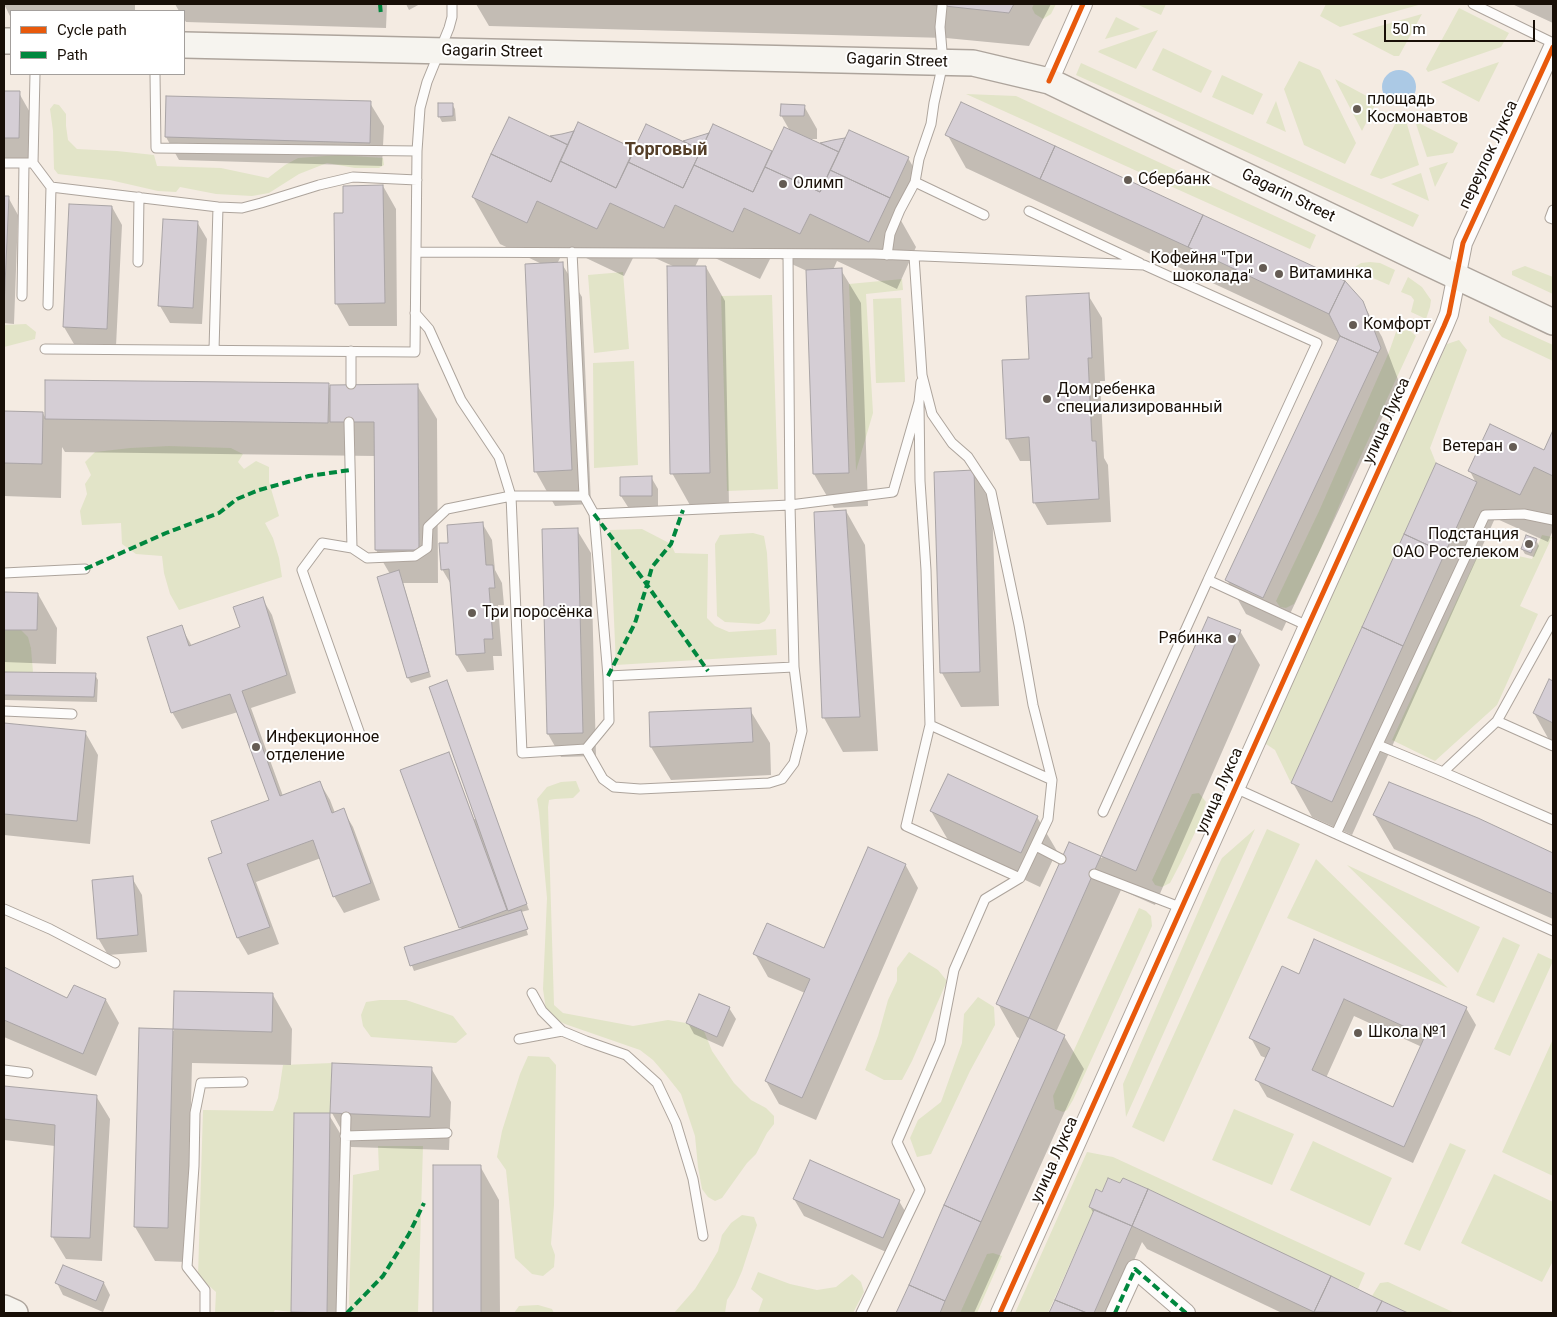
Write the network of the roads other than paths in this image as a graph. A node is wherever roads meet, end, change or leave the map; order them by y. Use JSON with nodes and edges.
{"nodes":[{"id":1,"x":452,"y":4,"type":"edge"},
{"id":2,"x":1083,"y":4,"type":"edge"},
{"id":3,"x":1473,"y":4,"type":"edge"},
{"id":4,"x":942,"y":6,"type":"dead end"},
{"id":5,"x":1553,"y":43,"type":"edge"},
{"id":6,"x":185,"y":45,"type":"edge"},
{"id":7,"x":1553,"y":47,"type":"edge"},
{"id":8,"x":440,"y":51,"type":"junction"},
{"id":9,"x":943,"y":63,"type":"junction"},
{"id":10,"x":35,"y":75,"type":"edge"},
{"id":11,"x":155,"y":75,"type":"edge"},
{"id":12,"x":1049,"y":81,"type":"junction"},
{"id":13,"x":417,"y":151,"type":"junction"},
{"id":14,"x":4,"y":163,"type":"edge"},
{"id":15,"x":29,"y":163,"type":"junction"},
{"id":16,"x":417,"y":180,"type":"junction"},
{"id":17,"x":915,"y":182,"type":"junction"},
{"id":18,"x":51,"y":187,"type":"junction"},
{"id":19,"x":138,"y":198,"type":"junction"},
{"id":20,"x":218,"y":207,"type":"junction"},
{"id":21,"x":1553,"y":210,"type":"edge"},
{"id":22,"x":1029,"y":211,"type":"dead end"},
{"id":23,"x":984,"y":215,"type":"dead end"},
{"id":24,"x":1553,"y":219,"type":"edge"},
{"id":25,"x":416,"y":252,"type":"junction"},
{"id":26,"x":572,"y":252,"type":"junction"},
{"id":27,"x":788,"y":254,"type":"junction"},
{"id":28,"x":887,"y":254,"type":"junction"},
{"id":29,"x":914,"y":256,"type":"junction"},
{"id":30,"x":138,"y":262,"type":"dead end"},
{"id":31,"x":1144,"y":265,"type":"junction"},
{"id":32,"x":1456,"y":276,"type":"junction"},
{"id":33,"x":22,"y":296,"type":"dead end"},
{"id":34,"x":48,"y":305,"type":"dead end"},
{"id":35,"x":415,"y":313,"type":"junction"},
{"id":36,"x":1553,"y":322,"type":"edge"},
{"id":37,"x":45,"y":349,"type":"dead end"},
{"id":38,"x":214,"y":350,"type":"junction"},
{"id":39,"x":350,"y":351,"type":"junction"},
{"id":40,"x":922,"y":375,"type":"junction"},
{"id":41,"x":351,"y":384,"type":"dead end"},
{"id":42,"x":919,"y":402,"type":"junction"},
{"id":43,"x":349,"y":422,"type":"dead end"},
{"id":44,"x":512,"y":496,"type":"junction"},
{"id":45,"x":584,"y":496,"type":"junction"},
{"id":46,"x":790,"y":505,"type":"junction"},
{"id":47,"x":594,"y":514,"type":"junction"},
{"id":48,"x":1553,"y":520,"type":"edge"},
{"id":49,"x":352,"y":548,"type":"junction"},
{"id":50,"x":85,"y":569,"type":"dead end"},
{"id":51,"x":4,"y":573,"type":"edge"},
{"id":52,"x":1208,"y":580,"type":"junction"},
{"id":53,"x":1553,"y":620,"type":"edge"},
{"id":54,"x":1308,"y":626,"type":"junction"},
{"id":55,"x":794,"y":667,"type":"junction"},
{"id":56,"x":608,"y":676,"type":"junction"},
{"id":57,"x":4,"y":710,"type":"edge"},
{"id":58,"x":72,"y":714,"type":"dead end"},
{"id":59,"x":1497,"y":721,"type":"junction"},
{"id":60,"x":930,"y":725,"type":"junction"},
{"id":61,"x":361,"y":737,"type":"dead end"},
{"id":62,"x":1378,"y":745,"type":"junction"},
{"id":63,"x":1553,"y":746,"type":"edge"},
{"id":64,"x":586,"y":749,"type":"junction"},
{"id":65,"x":1443,"y":772,"type":"junction"},
{"id":66,"x":1052,"y":780,"type":"junction"},
{"id":67,"x":1235,"y":788,"type":"junction"},
{"id":68,"x":1103,"y":812,"type":"dead end"},
{"id":69,"x":1553,"y":820,"type":"edge"},
{"id":70,"x":1336,"y":834,"type":"junction"},
{"id":71,"x":1036,"y":846,"type":"junction"},
{"id":72,"x":1061,"y":859,"type":"dead end"},
{"id":73,"x":1094,"y":874,"type":"dead end"},
{"id":74,"x":1020,"y":878,"type":"junction"},
{"id":75,"x":1182,"y":908,"type":"junction"},
{"id":76,"x":4,"y":909,"type":"edge"},
{"id":77,"x":1553,"y":931,"type":"edge"},
{"id":78,"x":116,"y":962,"type":"dead end"},
{"id":79,"x":532,"y":993,"type":"dead end"},
{"id":80,"x":562,"y":1031,"type":"junction"},
{"id":81,"x":520,"y":1039,"type":"dead end"},
{"id":82,"x":4,"y":1070,"type":"edge"},
{"id":83,"x":28,"y":1073,"type":"dead end"},
{"id":84,"x":243,"y":1082,"type":"dead end"},
{"id":85,"x":346,"y":1117,"type":"dead end"},
{"id":86,"x":447,"y":1133,"type":"dead end"},
{"id":87,"x":345,"y":1136,"type":"junction"},
{"id":88,"x":703,"y":1236,"type":"dead end"},
{"id":89,"x":4,"y":1308,"type":"edge"},
{"id":90,"x":15,"y":1313,"type":"edge"},
{"id":91,"x":205,"y":1313,"type":"edge"},
{"id":92,"x":341,"y":1313,"type":"edge"},
{"id":93,"x":860,"y":1313,"type":"edge"},
{"id":94,"x":1000,"y":1313,"type":"edge"},
{"id":95,"x":1115,"y":1313,"type":"edge"},
{"id":96,"x":1186,"y":1313,"type":"edge"}],
"edges":[{"from":1,"to":8,"type":"lane"},
{"from":2,"to":12,"type":"street"},
{"from":3,"to":5,"type":"lane"},
{"from":4,"to":9,"type":"lane"},
{"from":6,"to":8,"type":"main road","name":"Gagarin Street"},
{"from":7,"to":32,"type":"street","name":"переулок Лукса"},
{"from":8,"to":9,"type":"main road","name":"Gagarin Street"},
{"from":8,"to":13,"type":"lane"},
{"from":9,"to":12,"type":"main road","name":"Gagarin Street"},
{"from":9,"to":17,"type":"lane"},
{"from":10,"to":15,"type":"lane"},
{"from":11,"to":13,"type":"lane"},
{"from":12,"to":32,"type":"main road","name":"Gagarin Street"},
{"from":13,"to":16,"type":"lane"},
{"from":14,"to":15,"type":"lane"},
{"from":15,"to":18,"type":"lane"},
{"from":15,"to":33,"type":"lane"},
{"from":16,"to":20,"type":"lane"},
{"from":16,"to":25,"type":"lane"},
{"from":17,"to":23,"type":"lane"},
{"from":17,"to":28,"type":"lane"},
{"from":18,"to":19,"type":"lane"},
{"from":18,"to":34,"type":"lane"},
{"from":19,"to":20,"type":"lane"},
{"from":19,"to":30,"type":"lane"},
{"from":20,"to":38,"type":"lane"},
{"from":21,"to":24,"type":"lane"},
{"from":22,"to":31,"type":"lane"},
{"from":25,"to":26,"type":"lane"},
{"from":25,"to":35,"type":"lane"},
{"from":26,"to":27,"type":"lane"},
{"from":26,"to":45,"type":"lane"},
{"from":27,"to":28,"type":"lane"},
{"from":27,"to":46,"type":"lane"},
{"from":28,"to":29,"type":"lane"},
{"from":29,"to":31,"type":"lane"},
{"from":29,"to":40,"type":"lane"},
{"from":31,"to":52,"type":"lane"},
{"from":32,"to":36,"type":"main road","name":"Gagarin Street"},
{"from":32,"to":54,"type":"street","name":"улица Лукса"},
{"from":35,"to":39,"type":"lane"},
{"from":35,"to":44,"type":"lane"},
{"from":37,"to":38,"type":"lane"},
{"from":38,"to":39,"type":"lane"},
{"from":39,"to":41,"type":"lane"},
{"from":40,"to":42,"type":"lane"},
{"from":40,"to":66,"type":"lane"},
{"from":42,"to":46,"type":"lane"},
{"from":42,"to":60,"type":"lane"},
{"from":43,"to":49,"type":"lane"},
{"from":44,"to":45,"type":"lane"},
{"from":44,"to":49,"type":"lane"},
{"from":44,"to":64,"type":"lane"},
{"from":45,"to":47,"type":"lane"},
{"from":46,"to":47,"type":"lane"},
{"from":46,"to":55,"type":"lane"},
{"from":47,"to":56,"type":"lane"},
{"from":48,"to":62,"type":"lane"},
{"from":49,"to":61,"type":"lane"},
{"from":50,"to":51,"type":"lane"},
{"from":52,"to":54,"type":"lane"},
{"from":52,"to":68,"type":"lane"},
{"from":53,"to":59,"type":"lane"},
{"from":54,"to":67,"type":"street","name":"улица Лукса"},
{"from":55,"to":56,"type":"lane"},
{"from":55,"to":64,"type":"lane"},
{"from":56,"to":64,"type":"lane"},
{"from":57,"to":58,"type":"lane"},
{"from":59,"to":63,"type":"lane"},
{"from":59,"to":65,"type":"lane"},
{"from":60,"to":66,"type":"lane"},
{"from":60,"to":74,"type":"lane"},
{"from":62,"to":65,"type":"lane"},
{"from":62,"to":70,"type":"lane"},
{"from":65,"to":69,"type":"lane"},
{"from":66,"to":71,"type":"lane"},
{"from":67,"to":70,"type":"lane"},
{"from":67,"to":75,"type":"street","name":"улица Лукса"},
{"from":70,"to":77,"type":"lane"},
{"from":71,"to":72,"type":"lane"},
{"from":71,"to":74,"type":"lane"},
{"from":73,"to":75,"type":"lane"},
{"from":74,"to":93,"type":"lane"},
{"from":75,"to":94,"type":"street","name":"улица Лукса"},
{"from":76,"to":78,"type":"lane"},
{"from":79,"to":80,"type":"lane"},
{"from":80,"to":81,"type":"lane"},
{"from":80,"to":88,"type":"lane"},
{"from":82,"to":83,"type":"lane"},
{"from":84,"to":91,"type":"lane"},
{"from":85,"to":87,"type":"lane"},
{"from":86,"to":87,"type":"lane"},
{"from":87,"to":92,"type":"lane"},
{"from":89,"to":90,"type":"main road"},
{"from":95,"to":96,"type":"street"}]}
